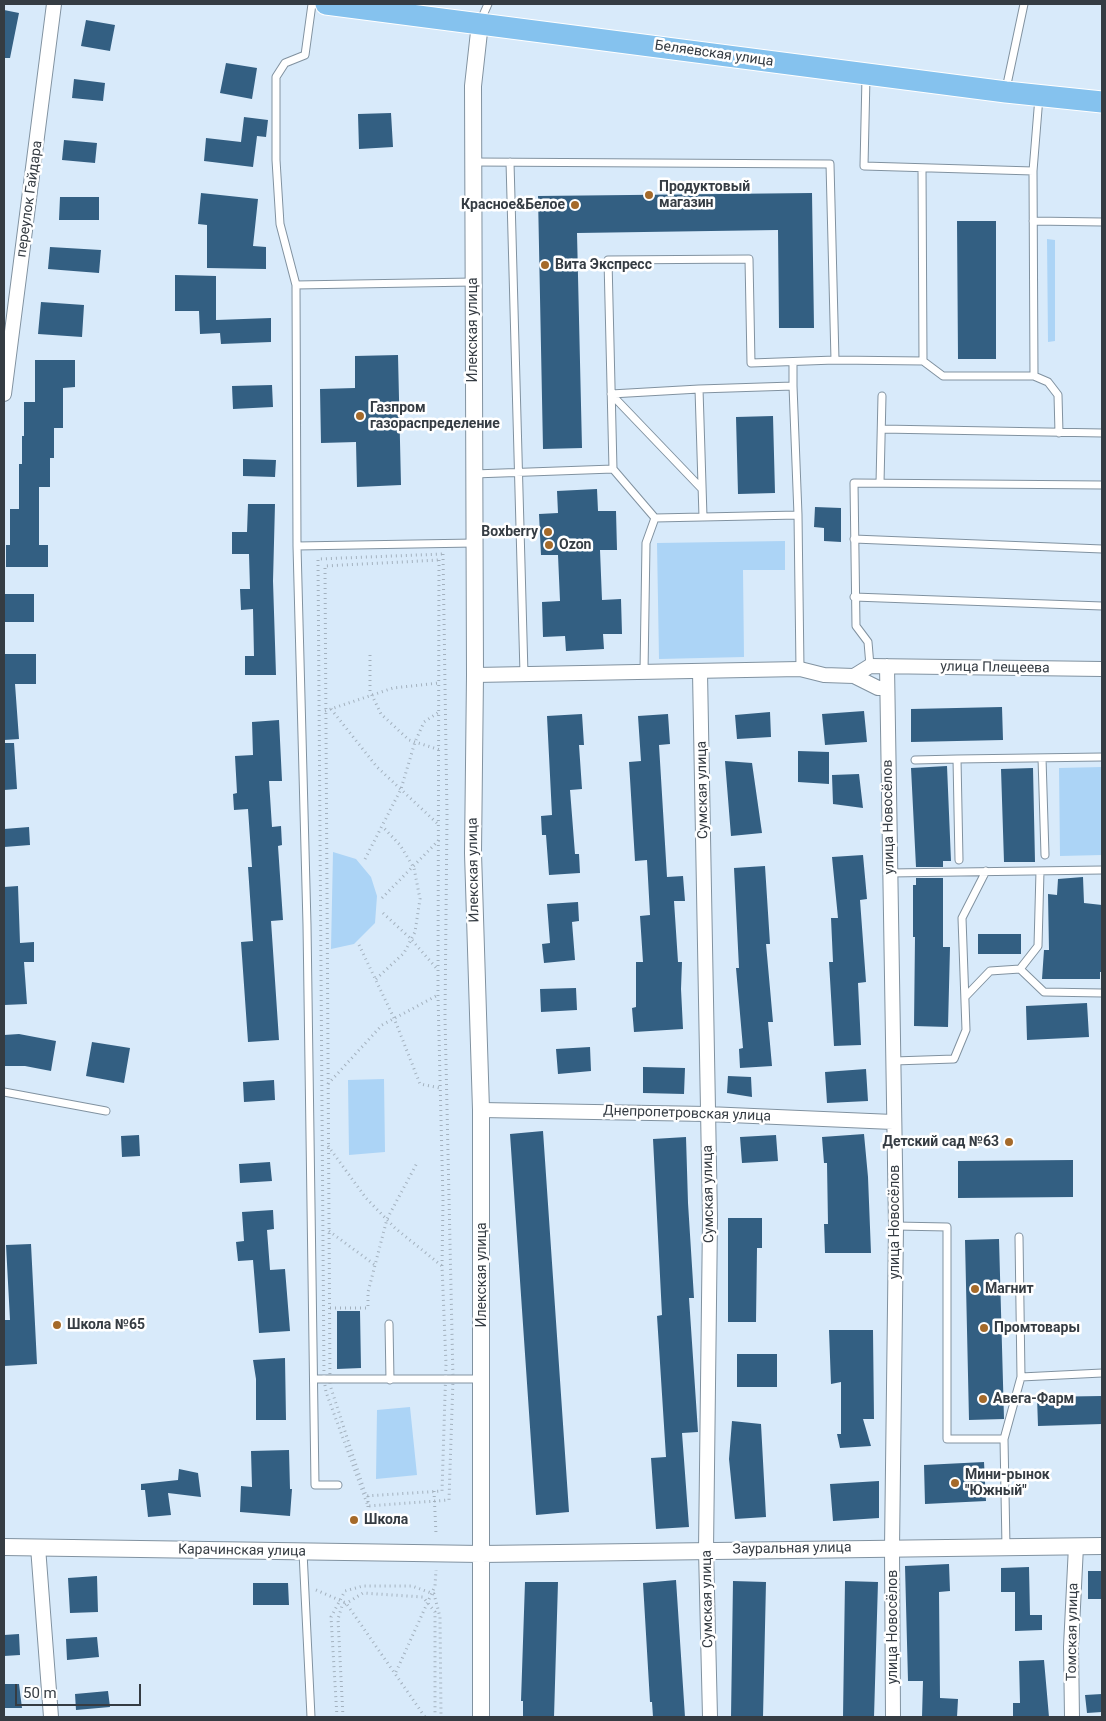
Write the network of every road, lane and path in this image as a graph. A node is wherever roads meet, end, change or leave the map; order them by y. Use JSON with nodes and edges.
{"nodes":[{"id":1,"x":54,"y":4,"type":"edge"},
{"id":2,"x":312,"y":4,"type":"edge"},
{"id":3,"x":326,"y":4,"type":"edge"},
{"id":4,"x":1024,"y":4,"type":"edge"},
{"id":5,"x":484,"y":13,"type":"edge"},
{"id":6,"x":866,"y":74,"type":"junction"},
{"id":7,"x":1006,"y":92,"type":"junction"},
{"id":8,"x":1039,"y":95,"type":"junction"},
{"id":9,"x":1102,"y":102,"type":"edge"},
{"id":10,"x":472,"y":162,"type":"junction"},
{"id":11,"x":510,"y":162,"type":"junction"},
{"id":12,"x":922,"y":168,"type":"junction"},
{"id":13,"x":1033,"y":172,"type":"junction"},
{"id":14,"x":1033,"y":221,"type":"junction"},
{"id":15,"x":1102,"y":222,"type":"edge"},
{"id":16,"x":473,"y":282,"type":"junction"},
{"id":17,"x":296,"y":285,"type":"junction"},
{"id":18,"x":834,"y":360,"type":"junction"},
{"id":19,"x":923,"y":361,"type":"junction"},
{"id":20,"x":793,"y":362,"type":"junction"},
{"id":21,"x":1034,"y":376,"type":"junction"},
{"id":22,"x":793,"y":386,"type":"junction"},
{"id":23,"x":699,"y":389,"type":"junction"},
{"id":24,"x":4,"y":394,"type":"edge"},
{"id":25,"x":611,"y":394,"type":"junction"},
{"id":26,"x":882,"y":396,"type":"dead end"},
{"id":27,"x":882,"y":429,"type":"junction"},
{"id":28,"x":1060,"y":433,"type":"junction"},
{"id":29,"x":1102,"y":433,"type":"edge"},
{"id":30,"x":613,"y":469,"type":"junction"},
{"id":31,"x":519,"y":472,"type":"junction"},
{"id":32,"x":474,"y":474,"type":"junction"},
{"id":33,"x":880,"y":483,"type":"junction"},
{"id":34,"x":1102,"y":485,"type":"edge"},
{"id":35,"x":702,"y":489,"type":"junction"},
{"id":36,"x":798,"y":515,"type":"junction"},
{"id":37,"x":704,"y":516,"type":"junction"},
{"id":38,"x":655,"y":518,"type":"junction"},
{"id":39,"x":854,"y":539,"type":"junction"},
{"id":40,"x":474,"y":543,"type":"junction"},
{"id":41,"x":297,"y":546,"type":"junction"},
{"id":42,"x":1102,"y":549,"type":"edge"},
{"id":43,"x":443,"y":554,"type":"dead end"},
{"id":44,"x":854,"y":597,"type":"junction"},
{"id":45,"x":1102,"y":606,"type":"edge"},
{"id":46,"x":370,"y":655,"type":"dead end"},
{"id":47,"x":870,"y":666,"type":"junction"},
{"id":48,"x":887,"y":666,"type":"junction"},
{"id":49,"x":800,"y":669,"type":"junction"},
{"id":50,"x":1102,"y":670,"type":"edge"},
{"id":51,"x":644,"y":672,"type":"junction"},
{"id":52,"x":700,"y":672,"type":"junction"},
{"id":53,"x":524,"y":674,"type":"junction"},
{"id":54,"x":475,"y":675,"type":"junction"},
{"id":55,"x":854,"y":676,"type":"junction"},
{"id":56,"x":439,"y":683,"type":"junction"},
{"id":57,"x":887,"y":688,"type":"junction"},
{"id":58,"x":331,"y":709,"type":"junction"},
{"id":59,"x":325,"y":711,"type":"junction"},
{"id":60,"x":440,"y":712,"type":"junction"},
{"id":61,"x":415,"y":742,"type":"junction"},
{"id":62,"x":440,"y":750,"type":"junction"},
{"id":63,"x":1102,"y":757,"type":"edge"},
{"id":64,"x":1042,"y":758,"type":"junction"},
{"id":65,"x":957,"y":759,"type":"junction"},
{"id":66,"x":916,"y":760,"type":"dead end"},
{"id":67,"x":400,"y":790,"type":"junction"},
{"id":68,"x":382,"y":826,"type":"junction"},
{"id":69,"x":439,"y":826,"type":"junction"},
{"id":70,"x":440,"y":840,"type":"junction"},
{"id":71,"x":1045,"y":855,"type":"dead end"},
{"id":72,"x":365,"y":859,"type":"dead end"},
{"id":73,"x":959,"y":860,"type":"dead end"},
{"id":74,"x":414,"y":868,"type":"junction"},
{"id":75,"x":1102,"y":870,"type":"edge"},
{"id":76,"x":986,"y":871,"type":"junction"},
{"id":77,"x":1040,"y":871,"type":"junction"},
{"id":78,"x":890,"y":873,"type":"junction"},
{"id":79,"x":382,"y":898,"type":"dead end"},
{"id":80,"x":383,"y":913,"type":"dead end"},
{"id":81,"x":411,"y":940,"type":"junction"},
{"id":82,"x":359,"y":945,"type":"dead end"},
{"id":83,"x":1020,"y":969,"type":"junction"},
{"id":84,"x":438,"y":970,"type":"junction"},
{"id":85,"x":376,"y":979,"type":"junction"},
{"id":86,"x":1102,"y":993,"type":"edge"},
{"id":87,"x":438,"y":995,"type":"junction"},
{"id":88,"x":966,"y":996,"type":"junction"},
{"id":89,"x":394,"y":1018,"type":"junction"},
{"id":90,"x":894,"y":1061,"type":"junction"},
{"id":91,"x":327,"y":1085,"type":"junction"},
{"id":92,"x":440,"y":1088,"type":"junction"},
{"id":93,"x":4,"y":1092,"type":"edge"},
{"id":94,"x":481,"y":1110,"type":"junction"},
{"id":95,"x":106,"y":1111,"type":"dead end"},
{"id":96,"x":707,"y":1114,"type":"junction"},
{"id":97,"x":893,"y":1122,"type":"junction"},
{"id":98,"x":328,"y":1146,"type":"junction"},
{"id":99,"x":417,"y":1163,"type":"dead end"},
{"id":100,"x":386,"y":1219,"type":"junction"},
{"id":101,"x":896,"y":1226,"type":"junction"},
{"id":102,"x":328,"y":1231,"type":"junction"},
{"id":103,"x":1019,"y":1237,"type":"dead end"},
{"id":104,"x":375,"y":1265,"type":"junction"},
{"id":105,"x":442,"y":1266,"type":"junction"},
{"id":106,"x":330,"y":1308,"type":"junction"},
{"id":107,"x":389,"y":1324,"type":"dead end"},
{"id":108,"x":1102,"y":1373,"type":"edge"},
{"id":109,"x":1021,"y":1377,"type":"junction"},
{"id":110,"x":314,"y":1379,"type":"junction"},
{"id":111,"x":330,"y":1379,"type":"junction"},
{"id":112,"x":453,"y":1379,"type":"junction"},
{"id":113,"x":482,"y":1379,"type":"junction"},
{"id":114,"x":390,"y":1380,"type":"junction"},
{"id":115,"x":444,"y":1380,"type":"junction"},
{"id":116,"x":326,"y":1392,"type":"dead end"},
{"id":117,"x":1004,"y":1439,"type":"junction"},
{"id":118,"x":338,"y":1485,"type":"dead end"},
{"id":119,"x":434,"y":1491,"type":"junction"},
{"id":120,"x":368,"y":1496,"type":"junction"},
{"id":121,"x":434,"y":1501,"type":"junction"},
{"id":122,"x":368,"y":1506,"type":"junction"},
{"id":123,"x":368,"y":1512,"type":"dead end"},
{"id":124,"x":436,"y":1534,"type":"dead end"},
{"id":125,"x":1076,"y":1546,"type":"junction"},
{"id":126,"x":1102,"y":1546,"type":"edge"},
{"id":127,"x":4,"y":1547,"type":"edge"},
{"id":128,"x":38,"y":1547,"type":"junction"},
{"id":129,"x":1006,"y":1547,"type":"junction"},
{"id":130,"x":892,"y":1548,"type":"junction"},
{"id":131,"x":706,"y":1550,"type":"junction"},
{"id":132,"x":303,"y":1552,"type":"junction"},
{"id":133,"x":481,"y":1554,"type":"junction"},
{"id":134,"x":437,"y":1564,"type":"dead end"},
{"id":135,"x":303,"y":1588,"type":"junction"},
{"id":136,"x":431,"y":1592,"type":"junction"},
{"id":137,"x":340,"y":1601,"type":"junction"},
{"id":138,"x":428,"y":1602,"type":"junction"},
{"id":139,"x":346,"y":1603,"type":"junction"},
{"id":140,"x":396,"y":1673,"type":"junction"},
{"id":141,"x":422,"y":1712,"type":"junction"},
{"id":142,"x":51,"y":1717,"type":"edge"},
{"id":143,"x":311,"y":1717,"type":"edge"},
{"id":144,"x":337,"y":1717,"type":"edge"},
{"id":145,"x":343,"y":1717,"type":"edge"},
{"id":146,"x":419,"y":1717,"type":"edge"},
{"id":147,"x":425,"y":1717,"type":"edge"},
{"id":148,"x":435,"y":1717,"type":"edge"},
{"id":149,"x":442,"y":1717,"type":"edge"},
{"id":150,"x":482,"y":1717,"type":"edge"},
{"id":151,"x":710,"y":1717,"type":"edge"},
{"id":152,"x":893,"y":1717,"type":"edge"},
{"id":153,"x":1072,"y":1717,"type":"edge"}],
"edges":[{"from":1,"to":24,"type":"street","name":"переулок Гайдара"},
{"from":2,"to":17,"type":"lane"},
{"from":3,"to":5,"type":"main road","name":"Беляевская улица"},
{"from":4,"to":7,"type":"lane"},
{"from":5,"to":6,"type":"main road","name":"Беляевская улица"},
{"from":5,"to":10,"type":"street","name":"Илекская улица"},
{"from":6,"to":7,"type":"main road","name":"Беляевская улица"},
{"from":6,"to":12,"type":"lane"},
{"from":7,"to":8,"type":"main road","name":"Беляевская улица"},
{"from":8,"to":9,"type":"main road","name":"Беляевская улица"},
{"from":8,"to":13,"type":"lane"},
{"from":10,"to":11,"type":"lane"},
{"from":10,"to":16,"type":"street","name":"Илекская улица"},
{"from":11,"to":18,"type":"lane"},
{"from":11,"to":31,"type":"lane"},
{"from":12,"to":13,"type":"lane"},
{"from":12,"to":19,"type":"lane"},
{"from":13,"to":14,"type":"lane"},
{"from":14,"to":15,"type":"lane"},
{"from":14,"to":21,"type":"lane"},
{"from":16,"to":17,"type":"lane"},
{"from":16,"to":32,"type":"street","name":"Илекская улица"},
{"from":17,"to":41,"type":"lane"},
{"from":18,"to":19,"type":"lane"},
{"from":18,"to":20,"type":"lane"},
{"from":19,"to":21,"type":"lane"},
{"from":20,"to":22,"type":"lane"},
{"from":20,"to":25,"type":"lane"},
{"from":21,"to":28,"type":"lane"},
{"from":22,"to":23,"type":"lane"},
{"from":22,"to":36,"type":"lane"},
{"from":23,"to":25,"type":"lane"},
{"from":23,"to":35,"type":"lane"},
{"from":25,"to":30,"type":"lane"},
{"from":25,"to":35,"type":"lane"},
{"from":26,"to":27,"type":"lane"},
{"from":27,"to":28,"type":"lane"},
{"from":27,"to":33,"type":"lane"},
{"from":28,"to":29,"type":"lane"},
{"from":30,"to":31,"type":"lane"},
{"from":30,"to":38,"type":"lane"},
{"from":31,"to":32,"type":"lane"},
{"from":31,"to":53,"type":"lane"},
{"from":32,"to":40,"type":"street","name":"Илекская улица"},
{"from":33,"to":34,"type":"lane"},
{"from":33,"to":39,"type":"lane"},
{"from":35,"to":37,"type":"lane"},
{"from":36,"to":37,"type":"lane"},
{"from":36,"to":49,"type":"lane"},
{"from":37,"to":38,"type":"lane"},
{"from":38,"to":51,"type":"lane"},
{"from":39,"to":42,"type":"lane"},
{"from":39,"to":44,"type":"lane"},
{"from":40,"to":41,"type":"lane"},
{"from":40,"to":54,"type":"street","name":"Илекская улица"},
{"from":41,"to":110,"type":"lane"},
{"from":43,"to":112,"type":"path"},
{"from":44,"to":45,"type":"lane"},
{"from":44,"to":47,"type":"lane"},
{"from":46,"to":61,"type":"path"},
{"from":47,"to":48,"type":"street","name":"улица Плещеева"},
{"from":47,"to":55,"type":"street"},
{"from":48,"to":50,"type":"street","name":"улица Плещеева"},
{"from":48,"to":57,"type":"street","name":"улица Новосёлов"},
{"from":49,"to":52,"type":"street"},
{"from":49,"to":55,"type":"street"},
{"from":51,"to":52,"type":"street"},
{"from":51,"to":53,"type":"street"},
{"from":52,"to":96,"type":"street","name":"Сумская улица"},
{"from":53,"to":54,"type":"street"},
{"from":54,"to":94,"type":"street","name":"Илекская улица"},
{"from":55,"to":57,"type":"street"},
{"from":56,"to":58,"type":"path"},
{"from":56,"to":59,"type":"path"},
{"from":56,"to":60,"type":"path"},
{"from":57,"to":78,"type":"street","name":"улица Новосёлов"},
{"from":58,"to":59,"type":"path"},
{"from":58,"to":67,"type":"path"},
{"from":59,"to":91,"type":"path"},
{"from":60,"to":61,"type":"path"},
{"from":60,"to":62,"type":"path"},
{"from":61,"to":62,"type":"path"},
{"from":61,"to":67,"type":"path"},
{"from":62,"to":69,"type":"path"},
{"from":63,"to":64,"type":"lane"},
{"from":64,"to":65,"type":"lane"},
{"from":64,"to":71,"type":"lane"},
{"from":65,"to":66,"type":"lane"},
{"from":65,"to":73,"type":"lane"},
{"from":67,"to":68,"type":"path"},
{"from":67,"to":69,"type":"path"},
{"from":68,"to":72,"type":"path"},
{"from":68,"to":74,"type":"path"},
{"from":69,"to":70,"type":"path"},
{"from":70,"to":74,"type":"path"},
{"from":70,"to":84,"type":"path"},
{"from":74,"to":79,"type":"path"},
{"from":74,"to":81,"type":"path"},
{"from":75,"to":77,"type":"lane"},
{"from":76,"to":77,"type":"lane"},
{"from":76,"to":78,"type":"lane"},
{"from":76,"to":88,"type":"lane"},
{"from":77,"to":83,"type":"lane"},
{"from":78,"to":90,"type":"street","name":"улица Новосёлов"},
{"from":80,"to":81,"type":"path"},
{"from":81,"to":84,"type":"path"},
{"from":81,"to":85,"type":"path"},
{"from":82,"to":85,"type":"path"},
{"from":83,"to":86,"type":"lane"},
{"from":83,"to":88,"type":"lane"},
{"from":84,"to":87,"type":"path"},
{"from":85,"to":89,"type":"path"},
{"from":87,"to":89,"type":"path"},
{"from":87,"to":92,"type":"path"},
{"from":88,"to":90,"type":"lane"},
{"from":89,"to":91,"type":"path"},
{"from":89,"to":92,"type":"path"},
{"from":90,"to":97,"type":"street","name":"улица Новосёлов"},
{"from":91,"to":98,"type":"path"},
{"from":92,"to":105,"type":"path"},
{"from":93,"to":95,"type":"lane"},
{"from":94,"to":96,"type":"street","name":"Днепропетровская улица"},
{"from":94,"to":113,"type":"street","name":"Илекская улица"},
{"from":96,"to":97,"type":"street","name":"Днепропетровская улица"},
{"from":96,"to":131,"type":"street","name":"Сумская улица"},
{"from":97,"to":101,"type":"street","name":"улица Новосёлов"},
{"from":98,"to":100,"type":"path"},
{"from":98,"to":102,"type":"path"},
{"from":99,"to":100,"type":"path"},
{"from":100,"to":104,"type":"path"},
{"from":100,"to":105,"type":"path"},
{"from":101,"to":117,"type":"lane"},
{"from":101,"to":130,"type":"street","name":"улица Новосёлов"},
{"from":102,"to":104,"type":"path"},
{"from":102,"to":106,"type":"path"},
{"from":103,"to":109,"type":"lane"},
{"from":104,"to":106,"type":"path"},
{"from":105,"to":115,"type":"path"},
{"from":106,"to":111,"type":"path"},
{"from":107,"to":114,"type":"lane"},
{"from":108,"to":109,"type":"lane"},
{"from":109,"to":117,"type":"lane"},
{"from":110,"to":111,"type":"lane"},
{"from":110,"to":118,"type":"lane"},
{"from":111,"to":114,"type":"lane"},
{"from":111,"to":120,"type":"path"},
{"from":112,"to":113,"type":"lane"},
{"from":112,"to":115,"type":"lane"},
{"from":112,"to":121,"type":"path"},
{"from":113,"to":133,"type":"street","name":"Илекская улица"},
{"from":114,"to":115,"type":"lane"},
{"from":115,"to":119,"type":"path"},
{"from":116,"to":122,"type":"path"},
{"from":117,"to":129,"type":"lane"},
{"from":119,"to":120,"type":"path"},
{"from":119,"to":121,"type":"path"},
{"from":120,"to":122,"type":"path"},
{"from":121,"to":122,"type":"path"},
{"from":121,"to":124,"type":"path"},
{"from":122,"to":123,"type":"path"},
{"from":125,"to":126,"type":"street","name":"Зауральная улица"},
{"from":125,"to":129,"type":"street","name":"Зауральная улица"},
{"from":125,"to":153,"type":"street","name":"Томская улица"},
{"from":127,"to":128,"type":"street","name":"Карачинская улица"},
{"from":128,"to":132,"type":"street","name":"Карачинская улица"},
{"from":128,"to":142,"type":"street"},
{"from":129,"to":130,"type":"street","name":"Зауральная улица"},
{"from":130,"to":131,"type":"street","name":"Зауральная улица"},
{"from":130,"to":152,"type":"street","name":"улица Новосёлов"},
{"from":131,"to":133,"type":"street","name":"Зауральная улица"},
{"from":131,"to":151,"type":"street","name":"Сумская улица"},
{"from":132,"to":133,"type":"street","name":"Карачинская улица"},
{"from":132,"to":135,"type":"lane"},
{"from":133,"to":150,"type":"street","name":"Илекская улица"},
{"from":134,"to":136,"type":"path"},
{"from":135,"to":137,"type":"path"},
{"from":135,"to":143,"type":"lane"},
{"from":136,"to":137,"type":"path"},
{"from":136,"to":138,"type":"path"},
{"from":136,"to":149,"type":"path"},
{"from":137,"to":139,"type":"path"},
{"from":137,"to":144,"type":"path"},
{"from":138,"to":139,"type":"path"},
{"from":138,"to":140,"type":"path"},
{"from":138,"to":148,"type":"path"},
{"from":139,"to":140,"type":"path"},
{"from":139,"to":145,"type":"path"},
{"from":140,"to":141,"type":"path"},
{"from":141,"to":146,"type":"path"},
{"from":141,"to":147,"type":"path"}]}
